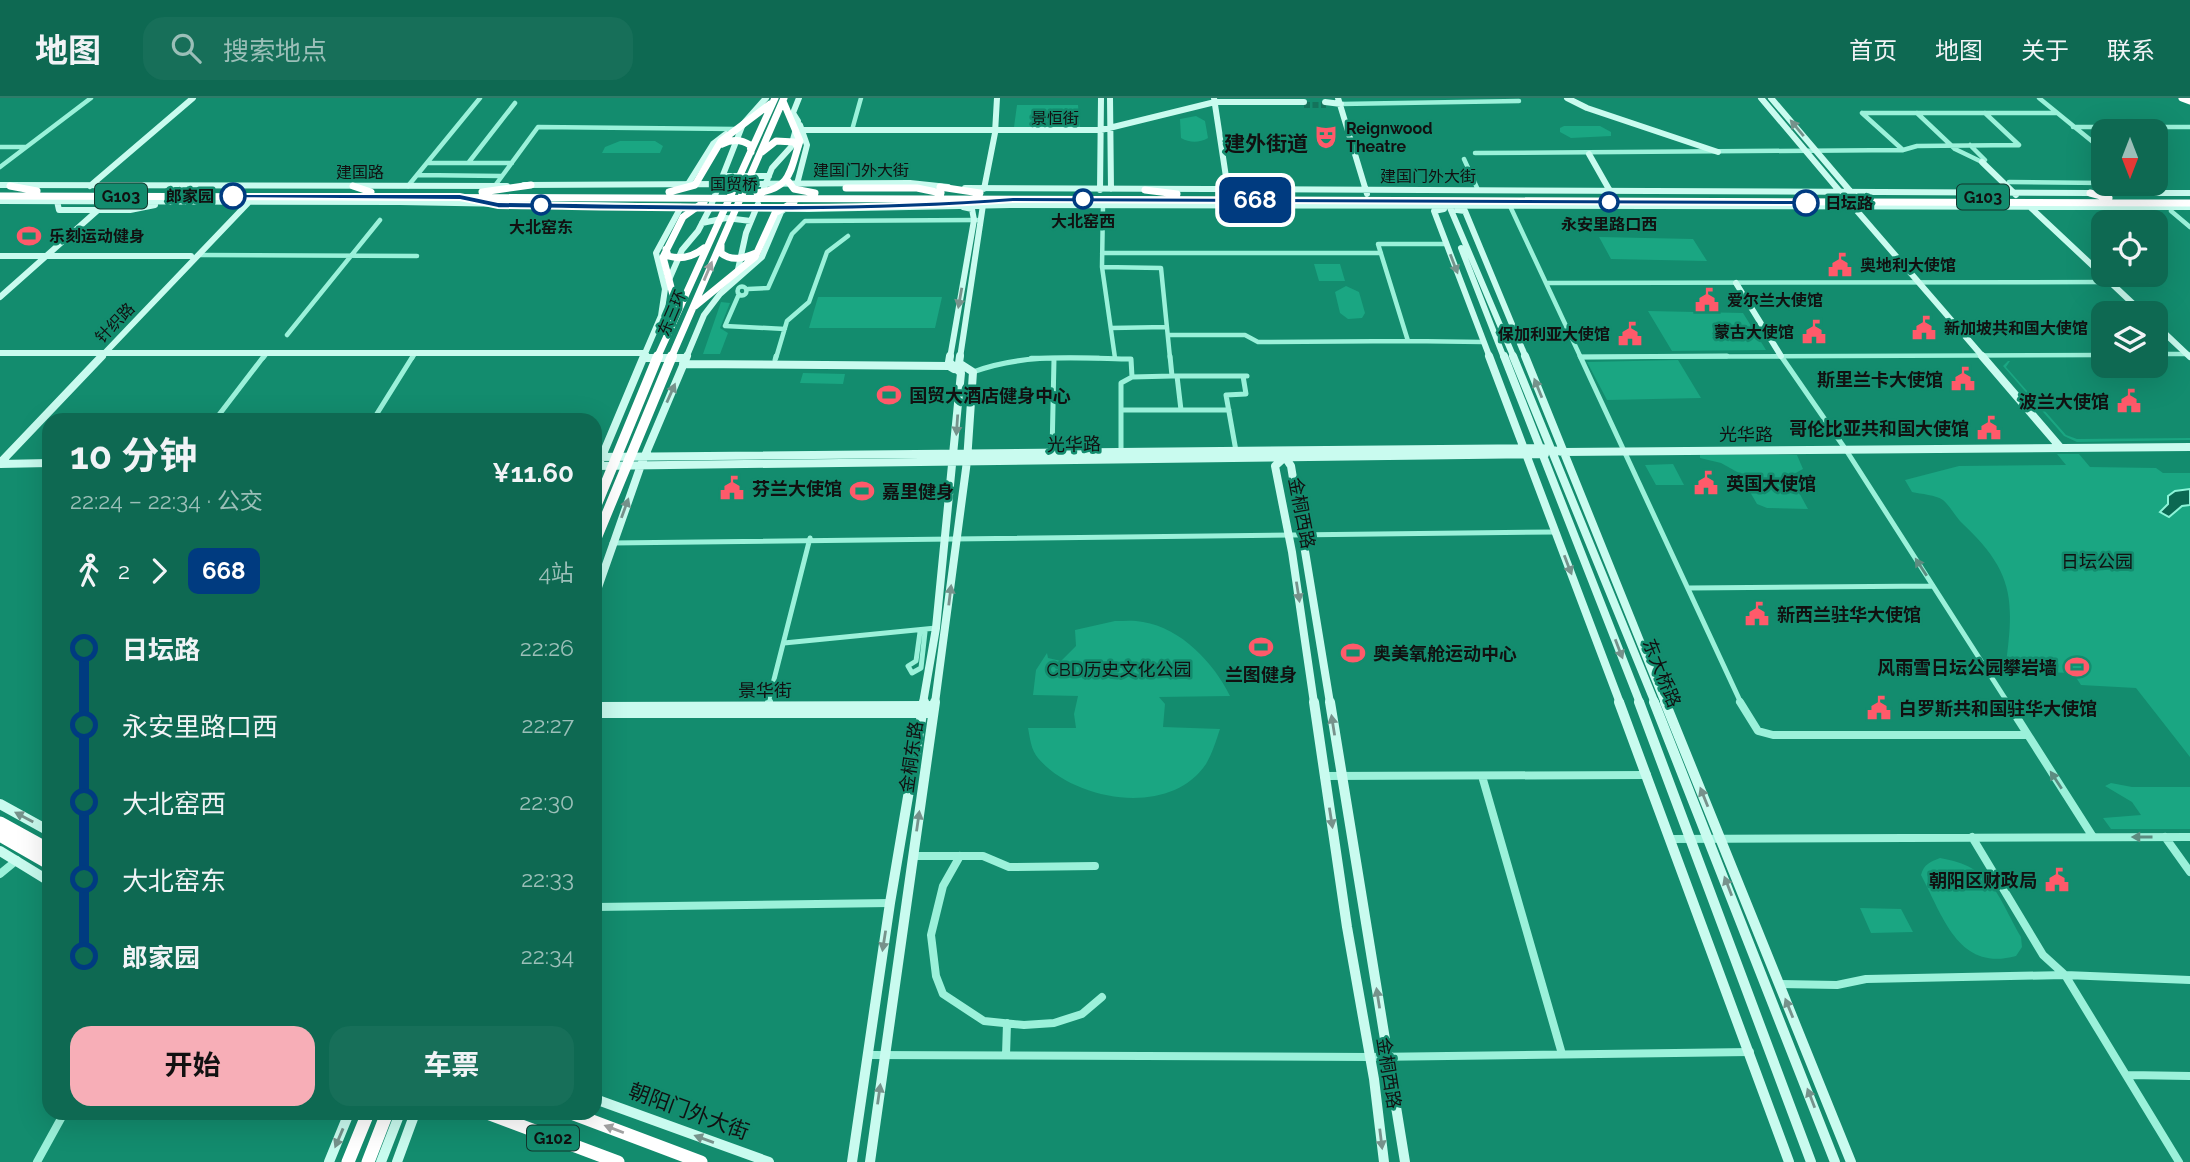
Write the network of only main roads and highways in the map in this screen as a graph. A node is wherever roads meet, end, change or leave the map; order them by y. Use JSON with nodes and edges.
{"nodes":[{"id":1,"x":2181,"y":98,"type":"edge"},
{"id":2,"x":776,"y":99,"type":"edge"},
{"id":3,"x":2190,"y":100,"type":"edge"},
{"id":4,"x":716,"y":147,"type":"junction"},
{"id":5,"x":798,"y":147,"type":"junction"},
{"id":6,"x":755,"y":154,"type":"junction"},
{"id":7,"x":699,"y":180,"type":"junction"},
{"id":8,"x":788,"y":181,"type":"junction"},
{"id":9,"x":10,"y":186,"type":"road end"},
{"id":10,"x":353,"y":186,"type":"road end"},
{"id":11,"x":670,"y":188,"type":"junction"},
{"id":12,"x":846,"y":188,"type":"road end"},
{"id":13,"x":1145,"y":190,"type":"road end"},
{"id":14,"x":371,"y":192,"type":"junction"},
{"id":15,"x":533,"y":192,"type":"junction"},
{"id":16,"x":721,"y":192,"type":"junction"},
{"id":17,"x":36,"y":193,"type":"junction"},
{"id":18,"x":927,"y":193,"type":"joint"},
{"id":19,"x":2090,"y":193,"type":"road end"},
{"id":20,"x":0,"y":194,"type":"edge"},
{"id":21,"x":1180,"y":194,"type":"junction"},
{"id":22,"x":477,"y":195,"type":"junction"},
{"id":23,"x":754,"y":196,"type":"junction"},
{"id":24,"x":818,"y":196,"type":"junction"},
{"id":25,"x":939,"y":196,"type":"junction"},
{"id":26,"x":460,"y":197,"type":"junction"},
{"id":27,"x":1099,"y":197,"type":"junction"},
{"id":28,"x":649,"y":198,"type":"junction"},
{"id":29,"x":1848,"y":198,"type":"junction"},
{"id":30,"x":2109,"y":198,"type":"junction"},
{"id":31,"x":2022,"y":199,"type":"junction"},
{"id":32,"x":1235,"y":200,"type":"junction"},
{"id":33,"x":2126,"y":201,"type":"junction"},
{"id":34,"x":1445,"y":203,"type":"junction"},
{"id":35,"x":2190,"y":203,"type":"edge"},
{"id":36,"x":498,"y":205,"type":"road end"},
{"id":37,"x":523,"y":205,"type":"road end"},
{"id":38,"x":1119,"y":205,"type":"road end"},
{"id":39,"x":1210,"y":205,"type":"road end"},
{"id":40,"x":682,"y":211,"type":"junction"},
{"id":41,"x":775,"y":213,"type":"junction"},
{"id":42,"x":709,"y":240,"type":"junction"},
{"id":43,"x":722,"y":240,"type":"junction"},
{"id":44,"x":666,"y":249,"type":"junction"},
{"id":45,"x":758,"y":251,"type":"junction"},
{"id":46,"x":693,"y":307,"type":"junction"},
{"id":47,"x":677,"y":310,"type":"junction"},
{"id":48,"x":42,"y":463,"type":"edge"},
{"id":49,"x":0,"y":464,"type":"edge"},
{"id":50,"x":602,"y":492,"type":"edge"},
{"id":51,"x":602,"y":526,"type":"edge"},
{"id":52,"x":0,"y":823,"type":"edge"},
{"id":53,"x":0,"y":835,"type":"edge"},
{"id":54,"x":42,"y":846,"type":"edge"},
{"id":55,"x":42,"y":859,"type":"edge"},
{"id":56,"x":365,"y":1120,"type":"edge"},
{"id":57,"x":384,"y":1120,"type":"edge"},
{"id":58,"x":506,"y":1120,"type":"edge"},
{"id":59,"x":590,"y":1120,"type":"edge"},
{"id":60,"x":348,"y":1162,"type":"edge"},
{"id":61,"x":368,"y":1162,"type":"edge"},
{"id":62,"x":618,"y":1162,"type":"edge"},
{"id":63,"x":701,"y":1162,"type":"edge"}],
"edges":[{"from":1,"to":3,"type":"highway"},
{"from":2,"to":4,"type":"highway"},
{"from":2,"to":5,"type":"highway"},
{"from":2,"to":6,"type":"highway","name":"东三环"},
{"from":4,"to":6,"type":"highway"},
{"from":4,"to":7,"type":"highway"},
{"from":5,"to":6,"type":"highway"},
{"from":5,"to":8,"type":"highway"},
{"from":6,"to":42,"type":"highway","name":"东三环"},
{"from":6,"to":43,"type":"highway","name":"东三环"},
{"from":7,"to":11,"type":"highway"},
{"from":7,"to":16,"type":"highway"},
{"from":8,"to":23,"type":"highway"},
{"from":8,"to":24,"type":"highway"},
{"from":9,"to":17,"type":"highway"},
{"from":10,"to":14,"type":"highway"},
{"from":11,"to":15,"type":"highway","name":"国贸桥","number":"G103"},
{"from":11,"to":16,"type":"highway","name":"国贸桥","number":"G103"},
{"from":12,"to":25,"type":"highway"},
{"from":13,"to":21,"type":"highway"},
{"from":14,"to":17,"type":"highway","name":"建国路","number":"G103"},
{"from":14,"to":22,"type":"highway","name":"建国路","number":"G103"},
{"from":15,"to":22,"type":"highway","name":"建国路","number":"G103"},
{"from":15,"to":22,"type":"highway"},
{"from":15,"to":28,"type":"highway","name":"国贸桥","number":"G103"},
{"from":16,"to":23,"type":"highway","name":"国贸桥","number":"G103"},
{"from":16,"to":28,"type":"highway","name":"国贸桥","number":"G103"},
{"from":16,"to":40,"type":"highway"},
{"from":17,"to":20,"type":"highway"},
{"from":17,"to":26,"type":"highway","name":"建国路","number":"G103"},
{"from":18,"to":24,"type":"highway","name":"国贸桥","number":"G103"},
{"from":18,"to":25,"type":"highway","name":"建国门外大街","number":"G103"},
{"from":19,"to":30,"type":"highway"},
{"from":21,"to":27,"type":"highway","name":"建国门外大街","number":"G103"},
{"from":21,"to":34,"type":"highway","name":"建国门外大街","number":"G103"},
{"from":22,"to":26,"type":"highway","name":"建国路","number":"G103"},
{"from":22,"to":37,"type":"highway"},
{"from":23,"to":24,"type":"highway","name":"国贸桥","number":"G103"},
{"from":23,"to":41,"type":"highway"},
{"from":24,"to":25,"type":"highway","name":"国贸桥","number":"G103"},
{"from":24,"to":41,"type":"highway"},
{"from":25,"to":27,"type":"highway","name":"建国门外大街","number":"G103"},
{"from":25,"to":27,"type":"highway","name":"建国门外大街","number":"G103"},
{"from":26,"to":36,"type":"highway"},
{"from":27,"to":32,"type":"highway","name":"建国门外大街","number":"G103"},
{"from":27,"to":38,"type":"highway"},
{"from":28,"to":40,"type":"highway"},
{"from":29,"to":31,"type":"highway","name":"建国门外大街","number":"G103"},
{"from":29,"to":34,"type":"highway","name":"建国门外大街","number":"G103"},
{"from":29,"to":34,"type":"highway","name":"建国门外大街","number":"G103"},
{"from":30,"to":31,"type":"highway","name":"建国门外大街","number":"G103"},
{"from":30,"to":33,"type":"highway","name":"建国门外大街","number":"G103"},
{"from":31,"to":33,"type":"highway","name":"建国门外大街","number":"G103"},
{"from":32,"to":34,"type":"highway","name":"建国门外大街","number":"G103"},
{"from":32,"to":39,"type":"highway"},
{"from":33,"to":35,"type":"highway","number":"G103"},
{"from":40,"to":44,"type":"highway"},
{"from":41,"to":45,"type":"highway"},
{"from":42,"to":44,"type":"highway"},
{"from":42,"to":47,"type":"highway","name":"东三环"},
{"from":43,"to":45,"type":"highway"},
{"from":46,"to":43,"type":"highway","name":"东三环","one_way":true},
{"from":44,"to":47,"type":"highway"},
{"from":45,"to":46,"type":"highway"},
{"from":46,"to":51,"type":"highway","name":"东三环"},
{"from":47,"to":50,"type":"highway","name":"东三环"},
{"from":48,"to":49,"type":"main road"},
{"from":52,"to":54,"type":"highway"},
{"from":53,"to":55,"type":"highway"},
{"from":56,"to":60,"type":"highway"},
{"from":57,"to":61,"type":"highway"},
{"from":58,"to":62,"type":"highway","number":"G102"},
{"from":63,"to":59,"type":"highway","number":"G102","one_way":true}]}
